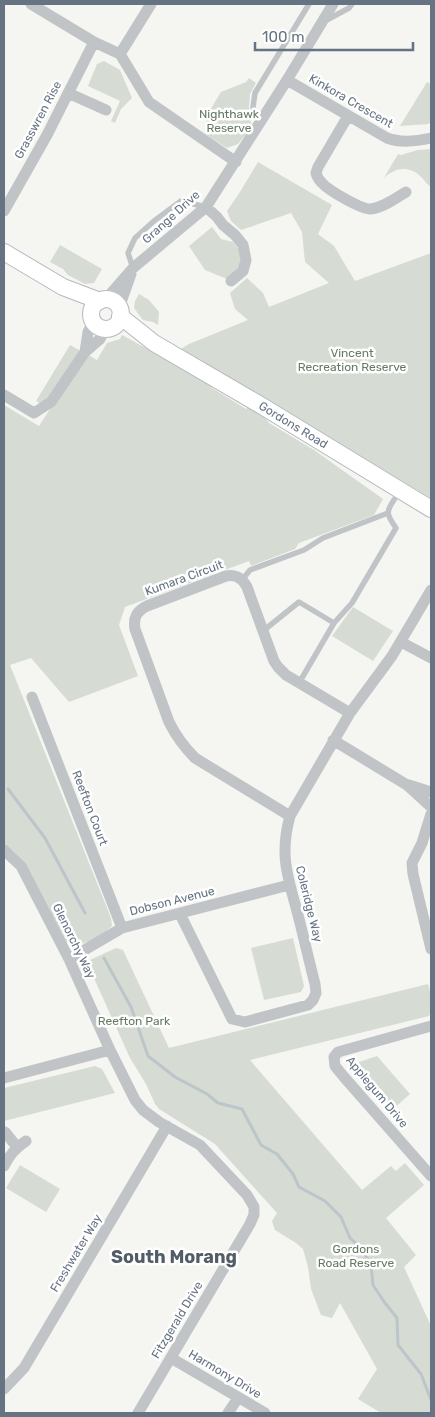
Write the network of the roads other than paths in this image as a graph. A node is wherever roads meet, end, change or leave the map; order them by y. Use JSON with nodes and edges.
{"nodes":[{"id":1,"x":31,"y":4,"type":"edge"},
{"id":2,"x":151,"y":4,"type":"edge"},
{"id":3,"x":309,"y":4,"type":"edge"},
{"id":4,"x":333,"y":4,"type":"edge"},
{"id":5,"x":352,"y":4,"type":"edge"},
{"id":6,"x":321,"y":23,"type":"junction"},
{"id":7,"x":94,"y":42,"type":"junction"},
{"id":8,"x":120,"y":54,"type":"junction"},
{"id":9,"x":287,"y":80,"type":"junction"},
{"id":10,"x":68,"y":93,"type":"junction"},
{"id":11,"x":106,"y":110,"type":"dead end"},
{"id":12,"x":348,"y":116,"type":"junction"},
{"id":13,"x":258,"y":126,"type":"junction"},
{"id":14,"x":431,"y":138,"type":"edge"},
{"id":15,"x":236,"y":162,"type":"junction"},
{"id":16,"x":406,"y":192,"type":"dead end"},
{"id":17,"x":206,"y":207,"type":"junction"},
{"id":18,"x":4,"y":211,"type":"edge"},
{"id":19,"x":4,"y":252,"type":"edge"},
{"id":20,"x":133,"y":268,"type":"junction"},
{"id":21,"x":231,"y":280,"type":"dead end"},
{"id":22,"x":106,"y":315,"type":"junction"},
{"id":23,"x":4,"y":395,"type":"edge"},
{"id":24,"x":400,"y":490,"type":"junction"},
{"id":25,"x":431,"y":509,"type":"edge"},
{"id":26,"x":388,"y":513,"type":"junction"},
{"id":27,"x":242,"y":580,"type":"junction"},
{"id":28,"x":431,"y":590,"type":"edge"},
{"id":29,"x":334,"y":623,"type":"junction"},
{"id":30,"x":263,"y":631,"type":"junction"},
{"id":31,"x":401,"y":642,"type":"junction"},
{"id":32,"x":431,"y":658,"type":"edge"},
{"id":33,"x":299,"y":683,"type":"junction"},
{"id":34,"x":32,"y":697,"type":"dead end"},
{"id":35,"x":350,"y":713,"type":"junction"},
{"id":36,"x":333,"y":740,"type":"junction"},
{"id":37,"x":407,"y":785,"type":"junction"},
{"id":38,"x":431,"y":792,"type":"edge"},
{"id":39,"x":431,"y":808,"type":"edge"},
{"id":40,"x":290,"y":816,"type":"junction"},
{"id":41,"x":431,"y":834,"type":"edge"},
{"id":42,"x":422,"y":843,"type":"junction"},
{"id":43,"x":4,"y":850,"type":"edge"},
{"id":44,"x":289,"y":885,"type":"junction"},
{"id":45,"x":180,"y":914,"type":"junction"},
{"id":46,"x":122,"y":928,"type":"junction"},
{"id":47,"x":431,"y":949,"type":"edge"},
{"id":48,"x":69,"y":960,"type":"junction"},
{"id":49,"x":431,"y":1026,"type":"edge"},
{"id":50,"x":110,"y":1050,"type":"junction"},
{"id":51,"x":4,"y":1078,"type":"edge"},
{"id":52,"x":167,"y":1126,"type":"junction"},
{"id":53,"x":5,"y":1132,"type":"dead end"},
{"id":54,"x":4,"y":1166,"type":"edge"},
{"id":55,"x":431,"y":1176,"type":"edge"},
{"id":56,"x":254,"y":1215,"type":"joint"},
{"id":57,"x":171,"y":1358,"type":"junction"},
{"id":58,"x":4,"y":1388,"type":"edge"},
{"id":59,"x":238,"y":1398,"type":"junction"},
{"id":60,"x":138,"y":1413,"type":"edge"},
{"id":61,"x":228,"y":1413,"type":"edge"},
{"id":62,"x":265,"y":1413,"type":"edge"}],
"edges":[{"from":1,"to":7,"type":"street"},
{"from":2,"to":8,"type":"street"},
{"from":3,"to":13,"type":"lane"},
{"from":4,"to":6,"type":"street","name":"Grange Drive"},
{"from":5,"to":6,"type":"lane"},
{"from":6,"to":9,"type":"street","name":"Grange Drive"},
{"from":7,"to":8,"type":"street"},
{"from":7,"to":10,"type":"street","name":"Grasswren Rise"},
{"from":8,"to":15,"type":"street"},
{"from":9,"to":12,"type":"street","name":"Kinkora Crescent"},
{"from":9,"to":13,"type":"street","name":"Grange Drive"},
{"from":10,"to":11,"type":"street"},
{"from":10,"to":18,"type":"street","name":"Grasswren Rise"},
{"from":12,"to":14,"type":"street","name":"Kinkora Crescent"},
{"from":12,"to":16,"type":"street"},
{"from":13,"to":15,"type":"street","name":"Grange Drive"},
{"from":15,"to":17,"type":"street","name":"Grange Drive"},
{"from":17,"to":20,"type":"street","name":"Grange Drive"},
{"from":17,"to":20,"type":"lane"},
{"from":17,"to":21,"type":"street"},
{"from":19,"to":22,"type":"street","name":"Gordons Road"},
{"from":20,"to":22,"type":"street","name":"Grange Drive"},
{"from":22,"to":23,"type":"street","name":"Grange Drive"},
{"from":22,"to":24,"type":"street","name":"Gordons Road"},
{"from":24,"to":25,"type":"street","name":"Gordons Road"},
{"from":24,"to":26,"type":"lane"},
{"from":26,"to":27,"type":"lane"},
{"from":26,"to":29,"type":"lane"},
{"from":27,"to":30,"type":"street"},
{"from":27,"to":40,"type":"street","name":"Kumara Circuit"},
{"from":28,"to":31,"type":"street","name":"Coleridge Way"},
{"from":29,"to":30,"type":"lane"},
{"from":29,"to":33,"type":"lane"},
{"from":30,"to":33,"type":"street"},
{"from":31,"to":32,"type":"street"},
{"from":31,"to":35,"type":"street","name":"Coleridge Way"},
{"from":33,"to":35,"type":"street"},
{"from":34,"to":46,"type":"street","name":"Reefton Court"},
{"from":35,"to":36,"type":"street","name":"Coleridge Way"},
{"from":36,"to":37,"type":"street"},
{"from":36,"to":40,"type":"street","name":"Coleridge Way"},
{"from":37,"to":38,"type":"street"},
{"from":37,"to":39,"type":"street"},
{"from":39,"to":42,"type":"street"},
{"from":40,"to":44,"type":"street","name":"Coleridge Way"},
{"from":41,"to":42,"type":"street"},
{"from":42,"to":47,"type":"street"},
{"from":43,"to":48,"type":"street","name":"Glenorchy Way"},
{"from":44,"to":45,"type":"street","name":"Dobson Avenue"},
{"from":44,"to":45,"type":"street","name":"Coleridge Way"},
{"from":45,"to":46,"type":"street","name":"Dobson Avenue"},
{"from":46,"to":48,"type":"street","name":"Dobson Avenue"},
{"from":48,"to":50,"type":"street","name":"Glenorchy Way"},
{"from":49,"to":55,"type":"street","name":"Applegum Drive"},
{"from":50,"to":51,"type":"street"},
{"from":50,"to":52,"type":"street","name":"Glenorchy Way"},
{"from":52,"to":56,"type":"street","name":"Glenorchy Way"},
{"from":52,"to":58,"type":"street","name":"Freshwater Way"},
{"from":53,"to":54,"type":"street"},
{"from":56,"to":57,"type":"street","name":"Fitzgerald Drive"},
{"from":57,"to":59,"type":"street","name":"Harmony Drive"},
{"from":57,"to":60,"type":"street","name":"Fitzgerald Drive"},
{"from":59,"to":61,"type":"street"},
{"from":59,"to":62,"type":"street","name":"Harmony Drive"}]}
